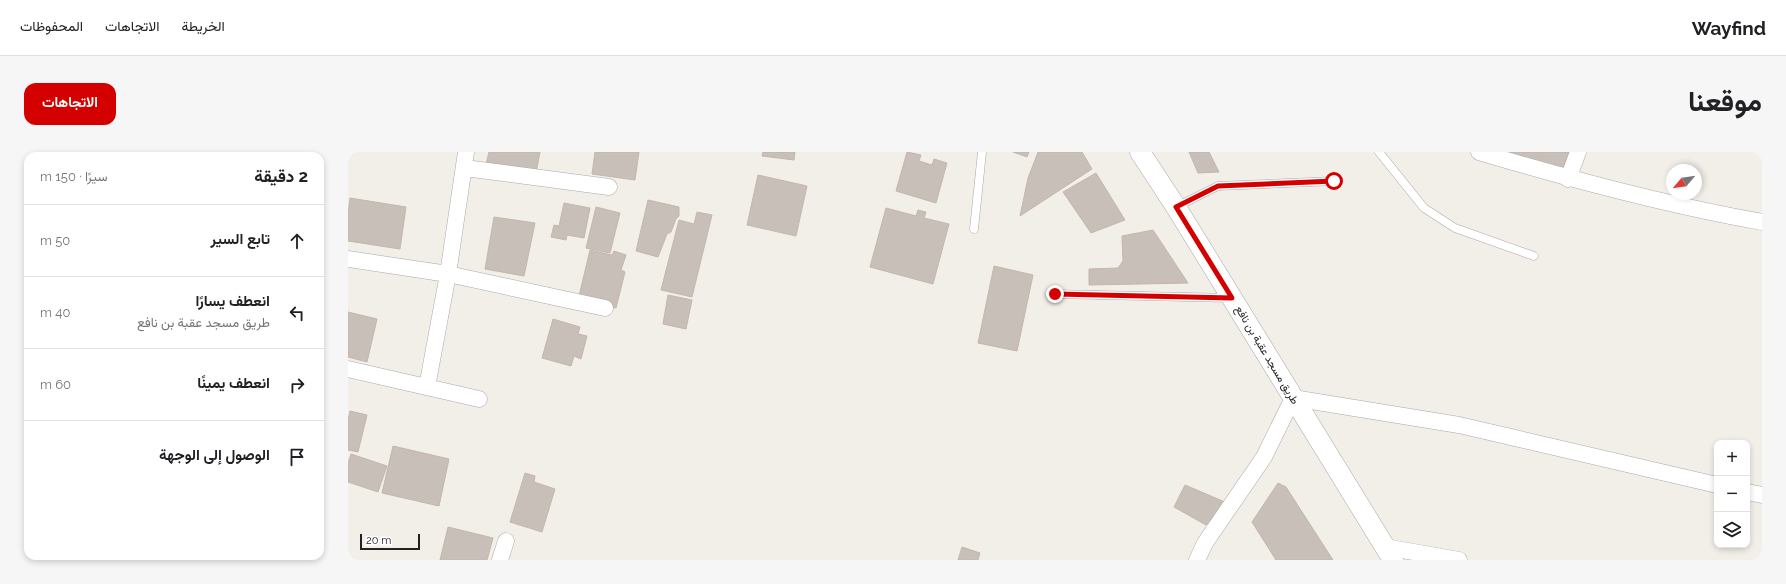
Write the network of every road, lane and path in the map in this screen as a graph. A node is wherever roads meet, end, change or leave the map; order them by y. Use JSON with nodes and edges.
{"nodes":[{"id":1,"x":466,"y":152,"type":"edge"},
{"id":2,"x":982,"y":152,"type":"edge"},
{"id":3,"x":1140,"y":152,"type":"edge"},
{"id":4,"x":1379,"y":152,"type":"edge"},
{"id":5,"x":1479,"y":152,"type":"edge"},
{"id":6,"x":1578,"y":152,"type":"edge"},
{"id":7,"x":465,"y":168,"type":"junction"},
{"id":8,"x":1568,"y":179,"type":"junction"},
{"id":9,"x":1334,"y":181,"type":"dead end"},
{"id":10,"x":609,"y":187,"type":"dead end"},
{"id":11,"x":1176,"y":207,"type":"junction"},
{"id":12,"x":1762,"y":222,"type":"edge"},
{"id":13,"x":974,"y":229,"type":"dead end"},
{"id":14,"x":1534,"y":256,"type":"dead end"},
{"id":15,"x":348,"y":259,"type":"edge"},
{"id":16,"x":448,"y":274,"type":"junction"},
{"id":17,"x":1055,"y":294,"type":"dead end"},
{"id":18,"x":1232,"y":298,"type":"junction"},
{"id":19,"x":605,"y":308,"type":"dead end"},
{"id":20,"x":348,"y":369,"type":"edge"},
{"id":21,"x":427,"y":387,"type":"junction"},
{"id":22,"x":1293,"y":398,"type":"junction"},
{"id":23,"x":479,"y":399,"type":"dead end"},
{"id":24,"x":1714,"y":484,"type":"edge"},
{"id":25,"x":1750,"y":493,"type":"edge"},
{"id":26,"x":1762,"y":495,"type":"edge"},
{"id":27,"x":506,"y":541,"type":"dead end"},
{"id":28,"x":1389,"y":553,"type":"edge"},
{"id":29,"x":500,"y":560,"type":"edge"},
{"id":30,"x":1197,"y":560,"type":"edge"},
{"id":31,"x":1459,"y":560,"type":"edge"}],
"edges":[{"from":1,"to":7,"type":"street"},
{"from":2,"to":13,"type":"lane"},
{"from":3,"to":11,"type":"street","name":"طريق مسجد عقبة بن نافع"},
{"from":4,"to":14,"type":"lane"},
{"from":5,"to":8,"type":"street"},
{"from":6,"to":8,"type":"street"},
{"from":7,"to":10,"type":"street"},
{"from":7,"to":16,"type":"street"},
{"from":8,"to":12,"type":"street"},
{"from":9,"to":11,"type":"lane"},
{"from":11,"to":18,"type":"street","name":"طريق مسجد عقبة بن نافع"},
{"from":15,"to":16,"type":"street"},
{"from":16,"to":19,"type":"street"},
{"from":16,"to":21,"type":"street"},
{"from":17,"to":18,"type":"lane"},
{"from":18,"to":22,"type":"street","name":"طريق مسجد عقبة بن نافع"},
{"from":20,"to":21,"type":"street"},
{"from":21,"to":23,"type":"street"},
{"from":22,"to":24,"type":"street"},
{"from":22,"to":28,"type":"street","name":"طريق مسجد عقبة بن نافع"},
{"from":22,"to":30,"type":"street"},
{"from":25,"to":26,"type":"street"},
{"from":27,"to":29,"type":"street"},
{"from":28,"to":31,"type":"street"}]}
